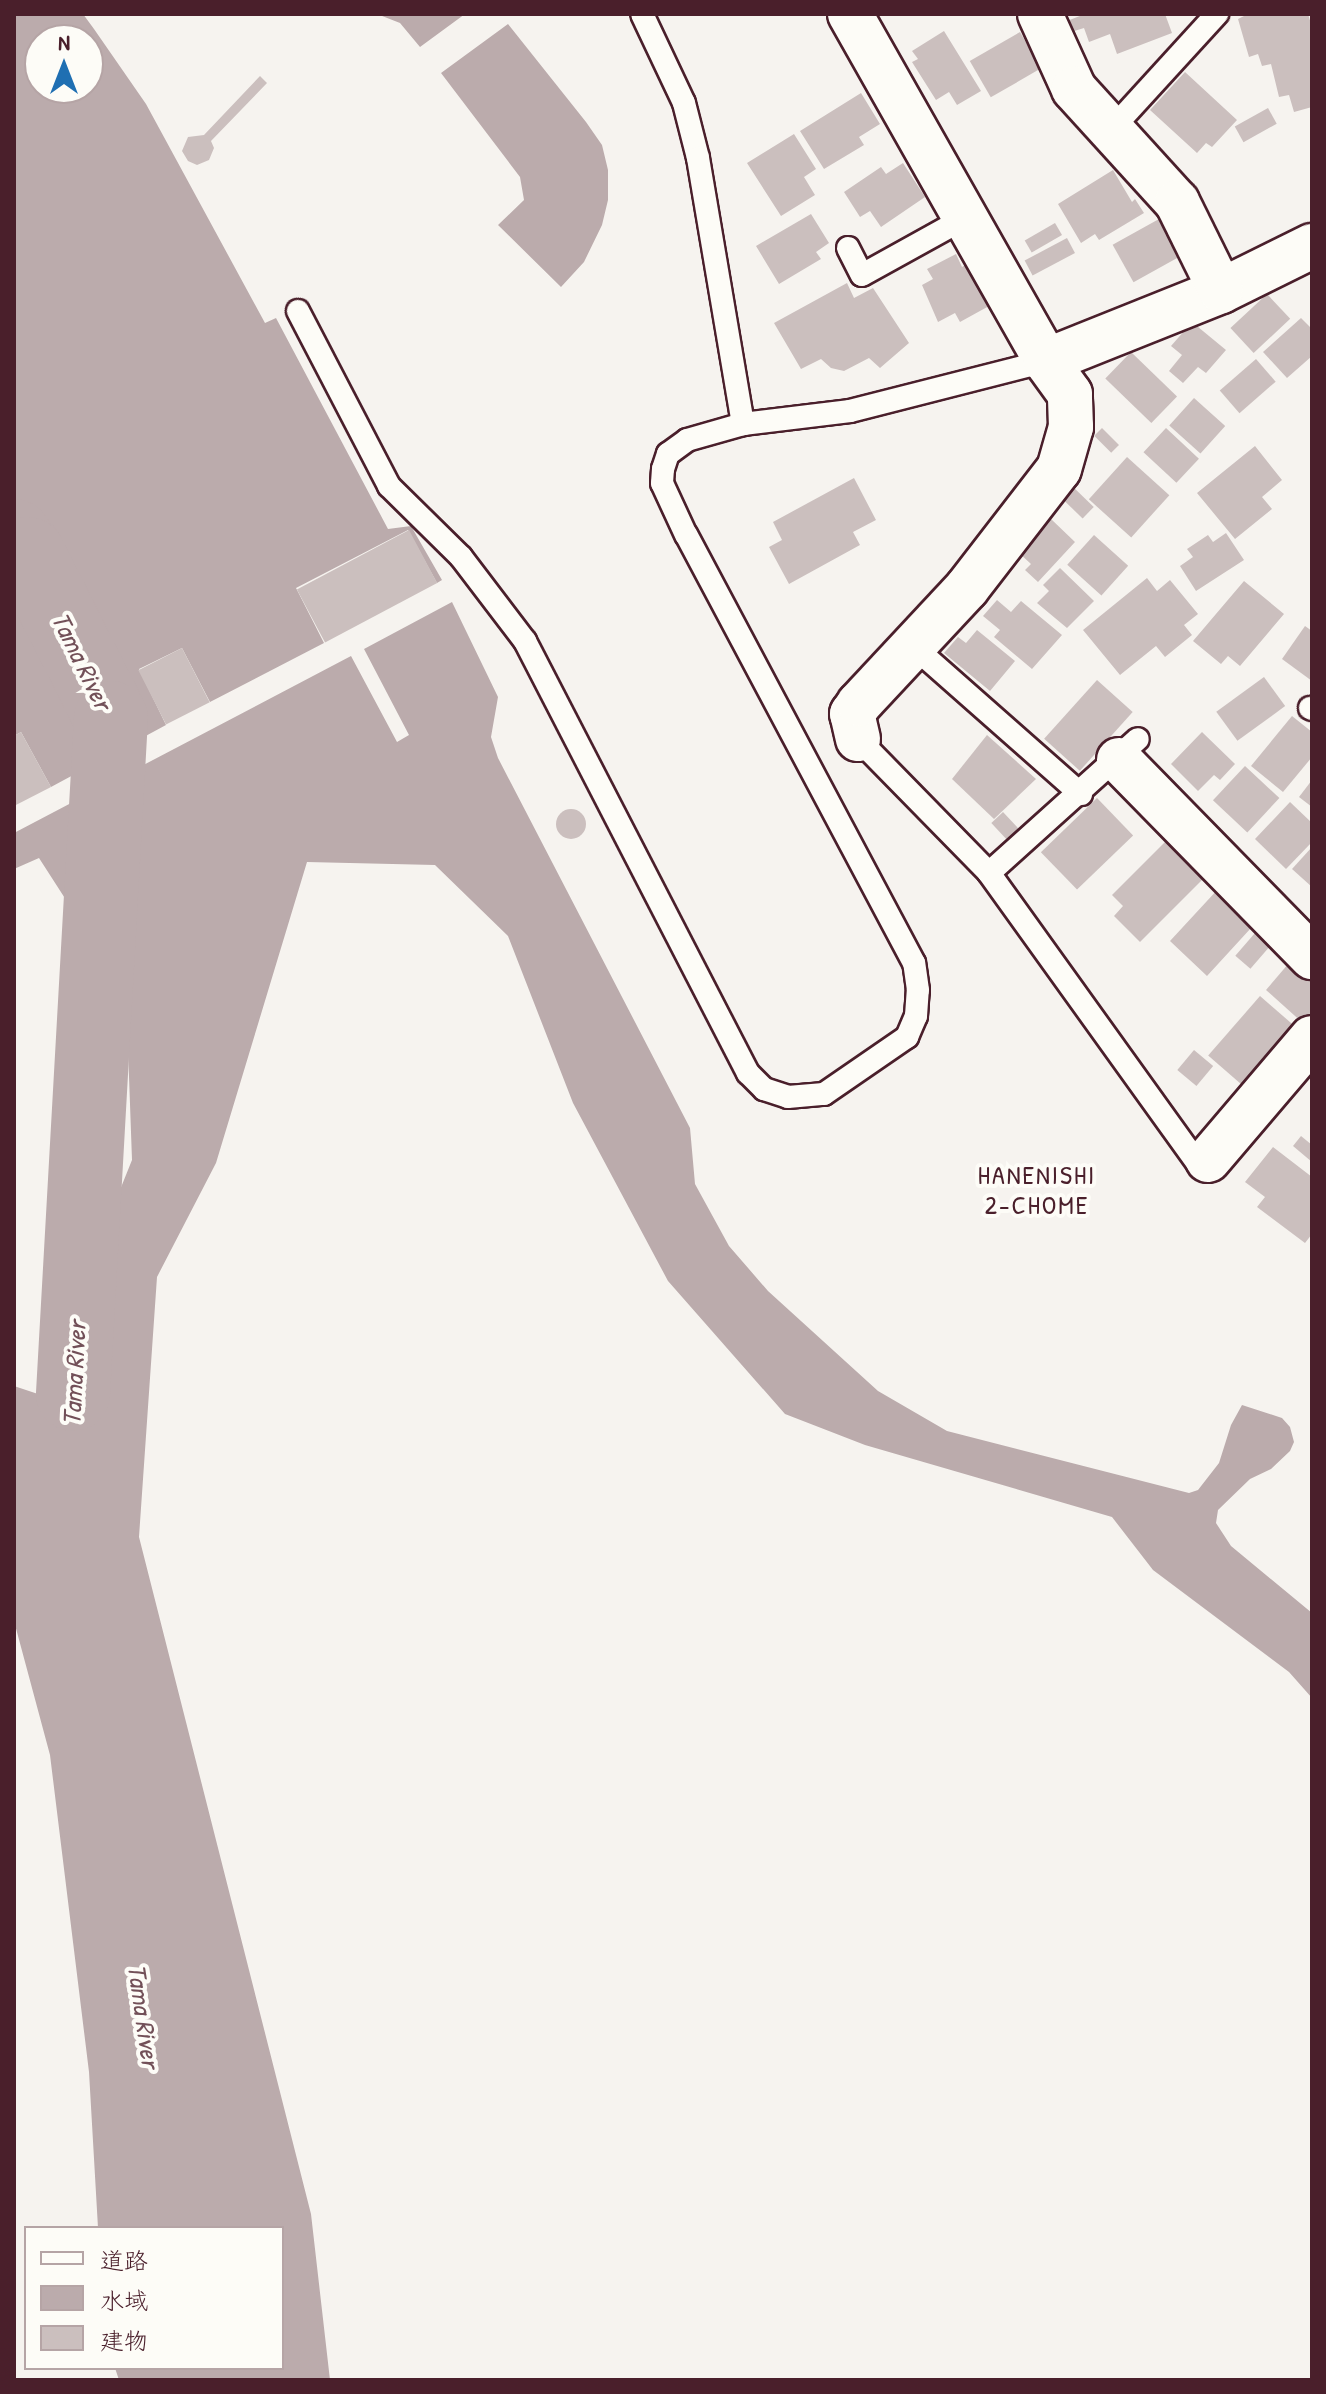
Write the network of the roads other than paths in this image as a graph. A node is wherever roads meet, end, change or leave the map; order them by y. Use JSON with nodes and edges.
{"nodes":[{"id":1,"x":642,"y":14,"type":"edge"},
{"id":2,"x":850,"y":14,"type":"edge"},
{"id":3,"x":1040,"y":14,"type":"edge"},
{"id":4,"x":1217,"y":14,"type":"edge"},
{"id":5,"x":1110,"y":131,"type":"junction"},
{"id":6,"x":965,"y":218,"type":"junction"},
{"id":7,"x":1312,"y":246,"type":"edge"},
{"id":8,"x":848,"y":248,"type":"dead end"},
{"id":9,"x":1221,"y":291,"type":"junction"},
{"id":10,"x":298,"y":311,"type":"dead end"},
{"id":11,"x":1046,"y":361,"type":"junction"},
{"id":12,"x":743,"y":424,"type":"junction"},
{"id":13,"x":913,"y":646,"type":"junction"},
{"id":14,"x":858,"y":739,"type":"joint"},
{"id":15,"x":1128,"y":750,"type":"joint"},
{"id":16,"x":1081,"y":794,"type":"junction"},
{"id":17,"x":989,"y":873,"type":"junction"},
{"id":18,"x":1312,"y":957,"type":"edge"},
{"id":19,"x":1312,"y":1038,"type":"edge"},
{"id":20,"x":1208,"y":1160,"type":"joint"}],
"edges":[{"from":1,"to":12,"type":"lane"},
{"from":2,"to":6,"type":"street"},
{"from":3,"to":5,"type":"street"},
{"from":4,"to":5,"type":"lane"},
{"from":5,"to":9,"type":"street"},
{"from":6,"to":8,"type":"lane"},
{"from":6,"to":11,"type":"street"},
{"from":7,"to":9,"type":"street"},
{"from":9,"to":11,"type":"street"},
{"from":10,"to":12,"type":"lane"},
{"from":11,"to":12,"type":"lane"},
{"from":11,"to":13,"type":"street"},
{"from":13,"to":14,"type":"street"},
{"from":13,"to":16,"type":"lane"},
{"from":14,"to":17,"type":"lane"},
{"from":15,"to":16,"type":"lane"},
{"from":15,"to":18,"type":"street"},
{"from":16,"to":17,"type":"lane"},
{"from":17,"to":20,"type":"lane"},
{"from":19,"to":20,"type":"street"}]}
